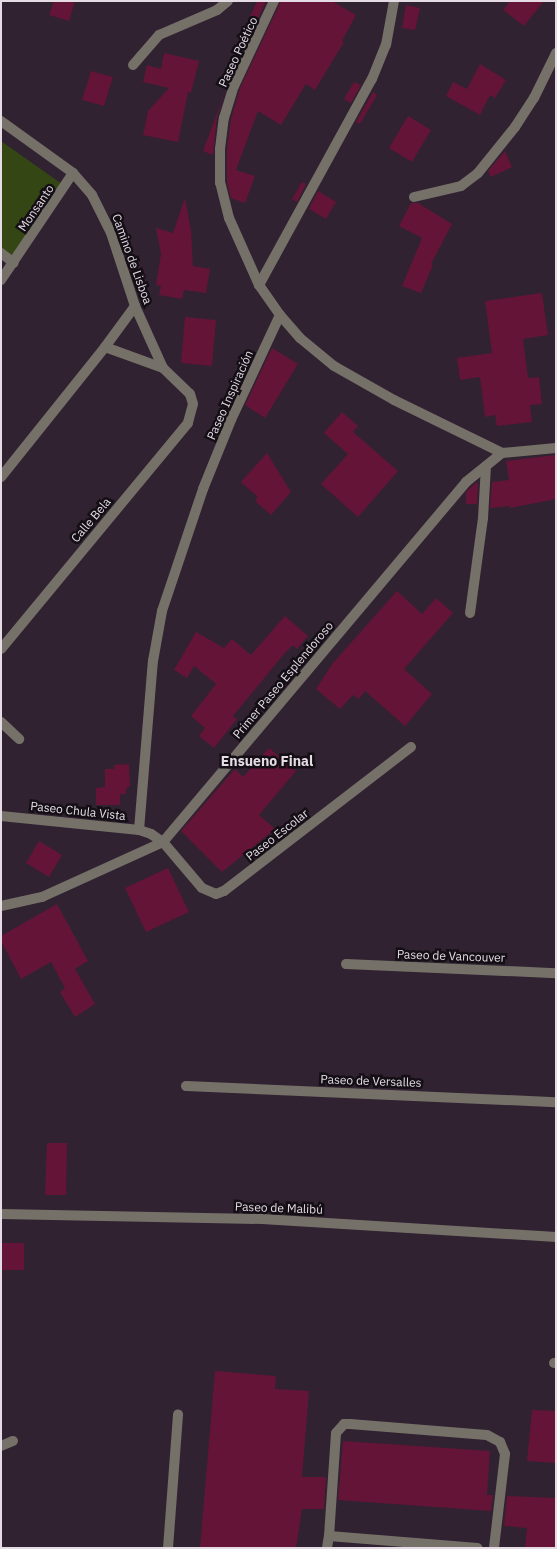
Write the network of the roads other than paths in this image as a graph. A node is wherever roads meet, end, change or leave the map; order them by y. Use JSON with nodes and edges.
{"nodes":[{"id":1,"x":228,"y":1,"type":"edge"},
{"id":2,"x":274,"y":1,"type":"edge"},
{"id":3,"x":394,"y":1,"type":"edge"},
{"id":4,"x":556,"y":53,"type":"edge"},
{"id":5,"x":133,"y":65,"type":"dead end"},
{"id":6,"x":1,"y":121,"type":"edge"},
{"id":7,"x":73,"y":173,"type":"junction"},
{"id":8,"x":414,"y":197,"type":"dead end"},
{"id":9,"x":1,"y":253,"type":"edge"},
{"id":10,"x":14,"y":263,"type":"junction"},
{"id":11,"x":1,"y":280,"type":"edge"},
{"id":12,"x":259,"y":285,"type":"junction"},
{"id":13,"x":135,"y":306,"type":"junction"},
{"id":14,"x":280,"y":315,"type":"junction"},
{"id":15,"x":105,"y":347,"type":"junction"},
{"id":16,"x":163,"y":368,"type":"junction"},
{"id":17,"x":194,"y":404,"type":"joint"},
{"id":18,"x":556,"y":448,"type":"edge"},
{"id":19,"x":502,"y":453,"type":"junction"},
{"id":20,"x":486,"y":466,"type":"junction"},
{"id":21,"x":1,"y":477,"type":"edge"},
{"id":22,"x":470,"y":613,"type":"dead end"},
{"id":23,"x":1,"y":649,"type":"edge"},
{"id":24,"x":1,"y":722,"type":"edge"},
{"id":25,"x":19,"y":739,"type":"dead end"},
{"id":26,"x":411,"y":746,"type":"dead end"},
{"id":27,"x":1,"y":816,"type":"edge"},
{"id":28,"x":139,"y":830,"type":"junction"},
{"id":29,"x":151,"y":834,"type":"joint"},
{"id":30,"x":163,"y":842,"type":"junction"},
{"id":31,"x":1,"y":906,"type":"edge"},
{"id":32,"x":346,"y":964,"type":"dead end"},
{"id":33,"x":556,"y":973,"type":"edge"},
{"id":34,"x":186,"y":1086,"type":"dead end"},
{"id":35,"x":556,"y":1102,"type":"edge"},
{"id":36,"x":1,"y":1214,"type":"edge"},
{"id":37,"x":556,"y":1237,"type":"edge"},
{"id":38,"x":178,"y":1414,"type":"dead end"},
{"id":39,"x":13,"y":1441,"type":"dead end"},
{"id":40,"x":1,"y":1446,"type":"edge"},
{"id":41,"x":329,"y":1536,"type":"junction"},
{"id":42,"x":368,"y":1543,"type":"edge"},
{"id":43,"x":454,"y":1547,"type":"edge"},
{"id":44,"x":168,"y":1548,"type":"edge"},
{"id":45,"x":327,"y":1548,"type":"edge"},
{"id":46,"x":478,"y":1548,"type":"edge"},
{"id":47,"x":494,"y":1548,"type":"edge"}],
"edges":[{"from":1,"to":5,"type":"street"},
{"from":2,"to":12,"type":"street","name":"Paseo Poético"},
{"from":3,"to":12,"type":"street"},
{"from":4,"to":8,"type":"street"},
{"from":6,"to":7,"type":"street","name":"Camino de Lisboa"},
{"from":7,"to":10,"type":"street","name":"Monsanto"},
{"from":7,"to":13,"type":"street","name":"Camino de Lisboa"},
{"from":9,"to":10,"type":"street"},
{"from":10,"to":11,"type":"street","name":"Monsanto"},
{"from":12,"to":14,"type":"street"},
{"from":13,"to":15,"type":"street"},
{"from":13,"to":16,"type":"street","name":"Camino de Lisboa"},
{"from":14,"to":19,"type":"street"},
{"from":14,"to":28,"type":"street","name":"Paseo Inspiración"},
{"from":15,"to":16,"type":"street"},
{"from":15,"to":21,"type":"street"},
{"from":16,"to":17,"type":"street","name":"Camino de Lisboa"},
{"from":17,"to":23,"type":"street","name":"Calle Bela"},
{"from":18,"to":19,"type":"street"},
{"from":19,"to":20,"type":"street","name":"Primer Paseo Esplendoroso"},
{"from":20,"to":22,"type":"street"},
{"from":20,"to":30,"type":"street","name":"Primer Paseo Esplendoroso"},
{"from":24,"to":25,"type":"street"},
{"from":26,"to":30,"type":"street","name":"Paseo Escolar"},
{"from":27,"to":28,"type":"street","name":"Paseo Chula Vista"},
{"from":28,"to":29,"type":"street","name":"Paseo Chula Vista"},
{"from":29,"to":30,"type":"street","name":"Paseo Escolar"},
{"from":30,"to":31,"type":"street","name":"Primer Paseo Esplendoroso"},
{"from":32,"to":33,"type":"street","name":"Paseo de Vancouver"},
{"from":34,"to":35,"type":"street","name":"Paseo de Versalles"},
{"from":36,"to":37,"type":"street","name":"Paseo de Malibú"},
{"from":38,"to":44,"type":"street"},
{"from":39,"to":40,"type":"street"},
{"from":41,"to":42,"type":"street"},
{"from":41,"to":45,"type":"street"},
{"from":41,"to":47,"type":"street"},
{"from":42,"to":43,"type":"street"},
{"from":43,"to":46,"type":"street"}]}
